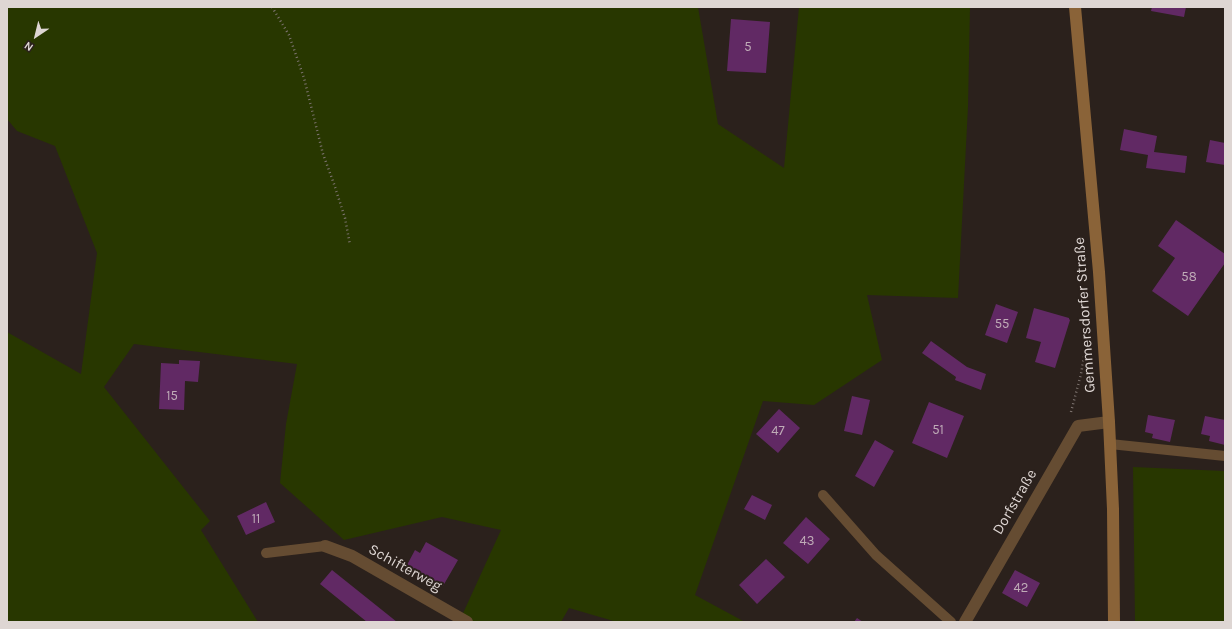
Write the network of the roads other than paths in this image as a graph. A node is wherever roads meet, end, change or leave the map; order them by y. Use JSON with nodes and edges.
{"nodes":[{"id":1,"x":1075,"y":7,"type":"edge"},
{"id":2,"x":1109,"y":422,"type":"junction"},
{"id":3,"x":1110,"y":444,"type":"junction"},
{"id":4,"x":1225,"y":456,"type":"edge"},
{"id":5,"x":823,"y":495,"type":"dead end"},
{"id":6,"x":324,"y":546,"type":"joint"},
{"id":7,"x":266,"y":553,"type":"dead end"},
{"id":8,"x":467,"y":622,"type":"edge"},
{"id":9,"x":951,"y":622,"type":"edge"},
{"id":10,"x":965,"y":622,"type":"edge"},
{"id":11,"x":1114,"y":622,"type":"edge"}],
"edges":[{"from":1,"to":2,"type":"main road","name":"Gemmersdorfer Straße"},
{"from":2,"to":3,"type":"main road","name":"Gemmersdorfer Straße"},
{"from":2,"to":10,"type":"street","name":"Dorfstraße"},
{"from":3,"to":4,"type":"lane"},
{"from":3,"to":11,"type":"main road","name":"Gemmersdorfer Straße"},
{"from":5,"to":9,"type":"lane"},
{"from":6,"to":7,"type":"lane"},
{"from":6,"to":8,"type":"street","name":"Schifterweg"}]}
